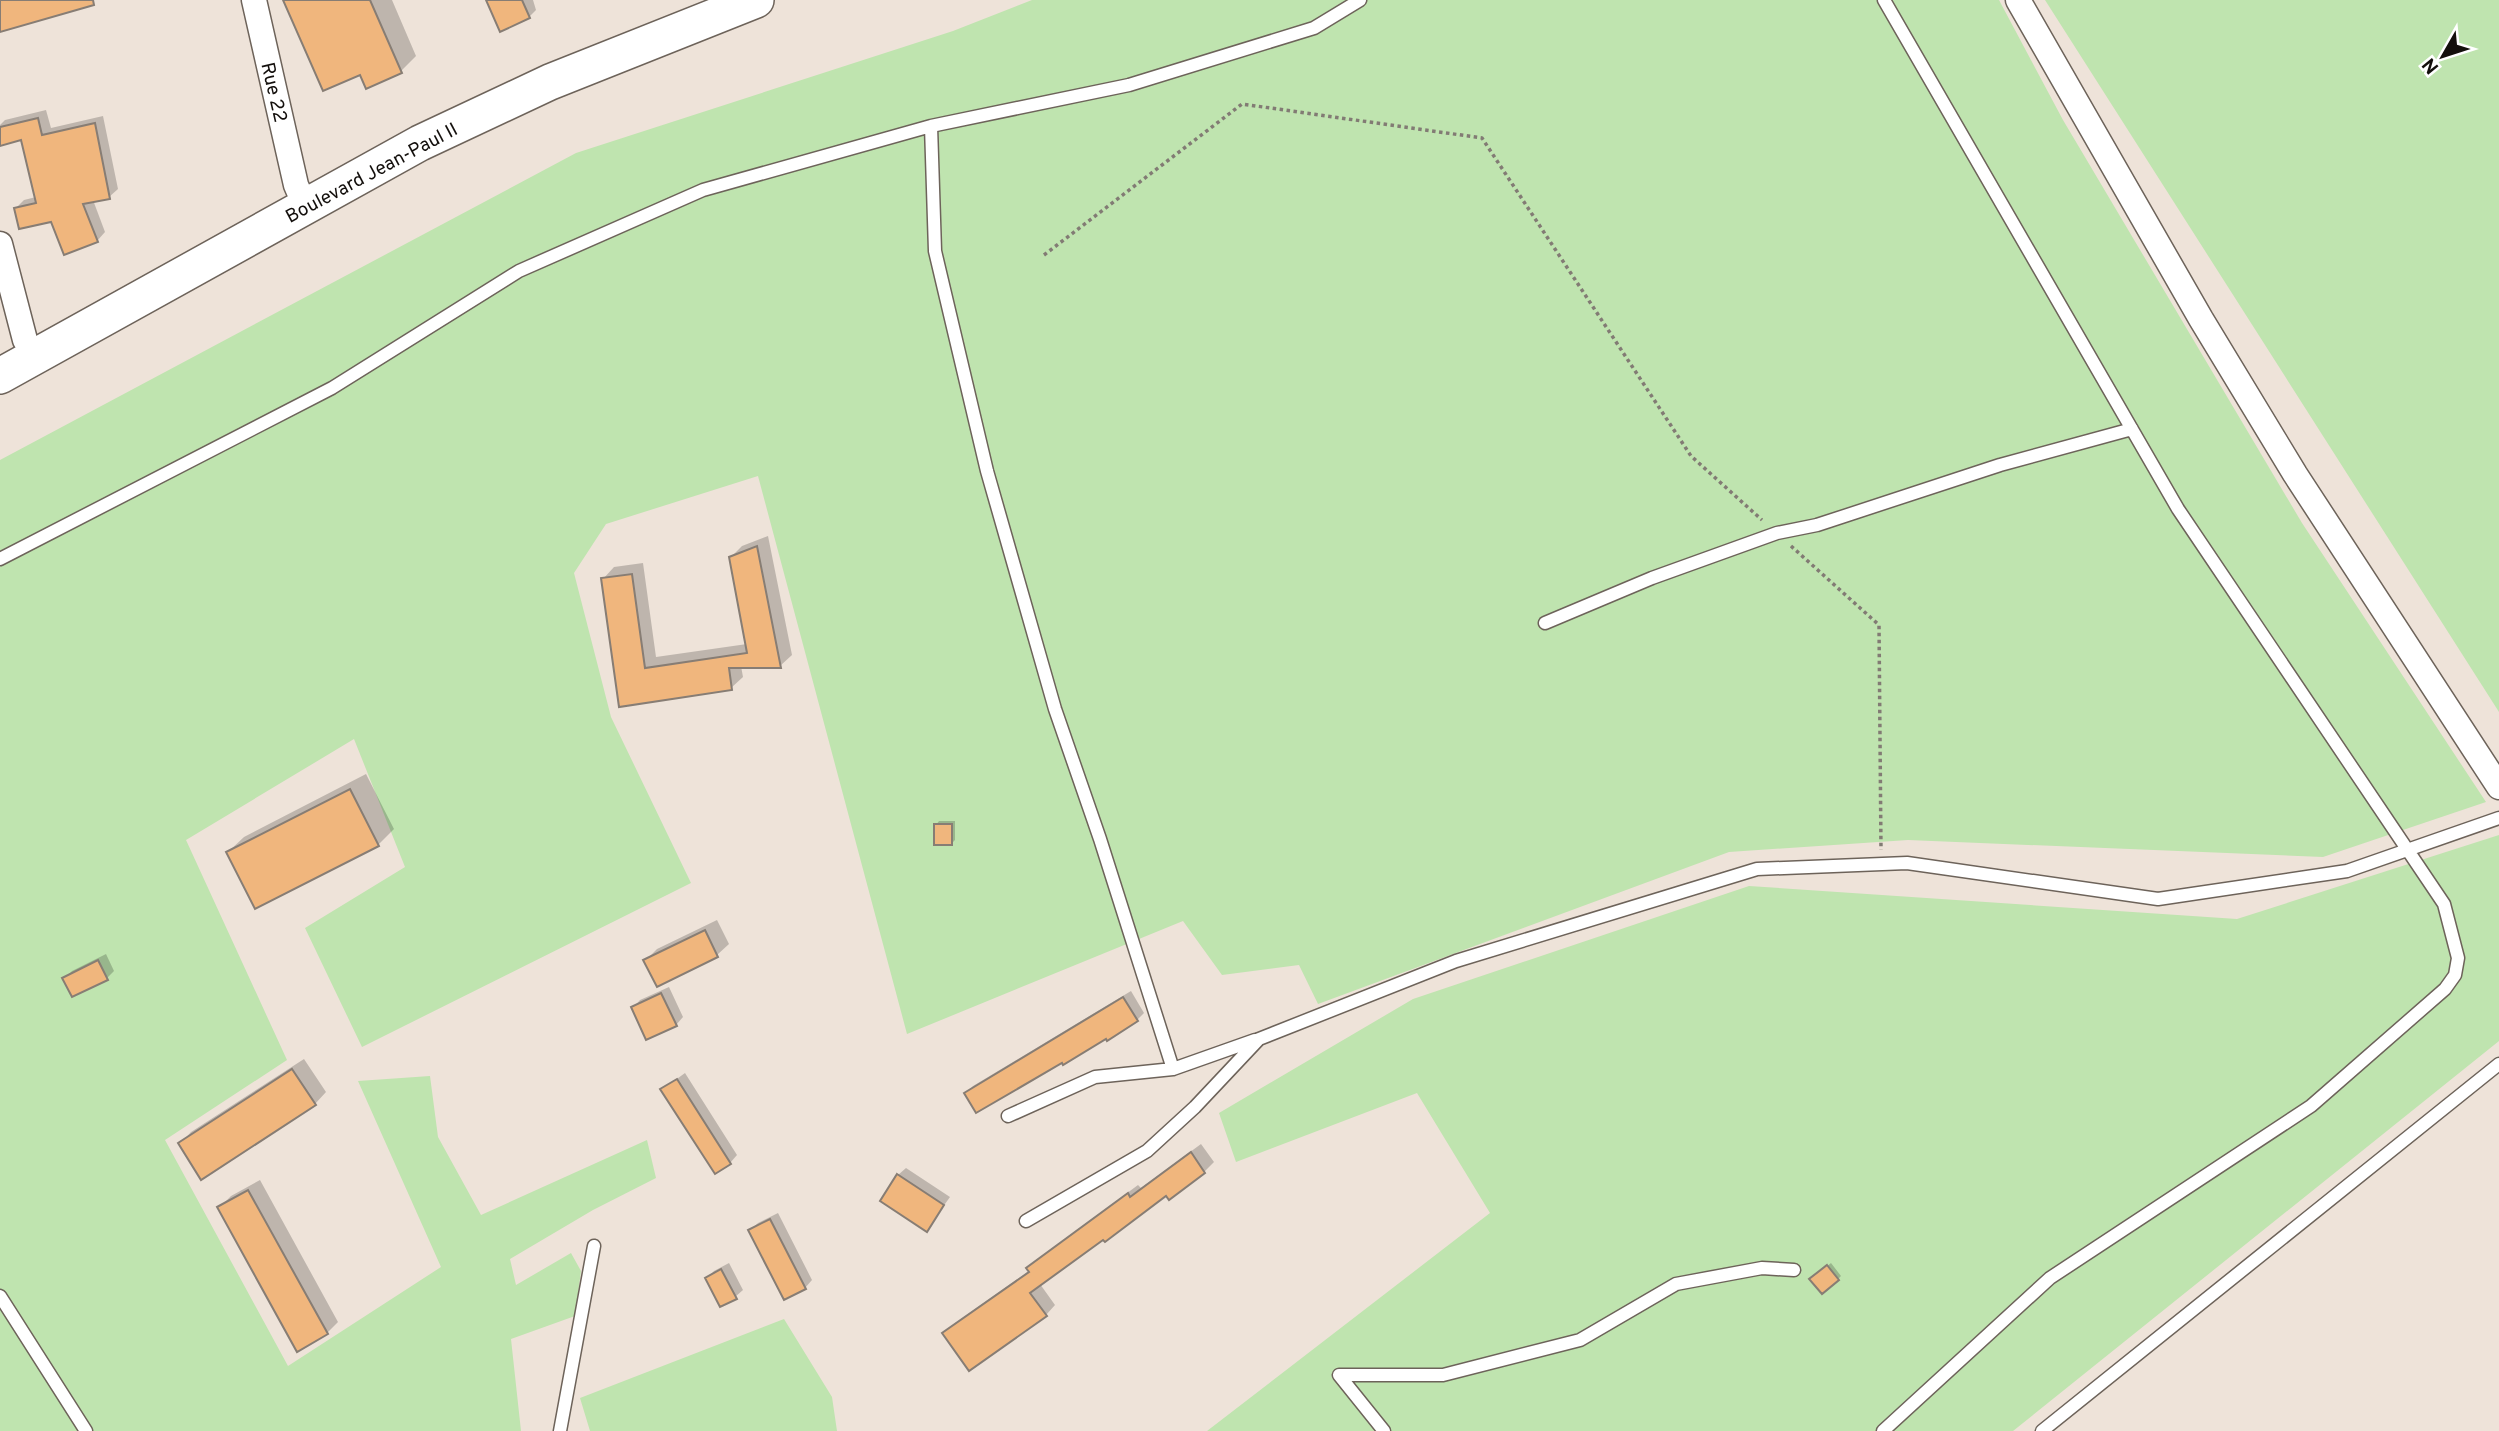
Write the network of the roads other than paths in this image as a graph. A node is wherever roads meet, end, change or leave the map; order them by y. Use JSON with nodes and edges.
{"nodes":[{"id":1,"x":254,"y":0,"type":"edge"},
{"id":2,"x":691,"y":0,"type":"edge"},
{"id":3,"x":756,"y":0,"type":"edge"},
{"id":4,"x":1360,"y":0,"type":"edge"},
{"id":5,"x":1884,"y":0,"type":"edge"},
{"id":6,"x":2018,"y":0,"type":"edge"},
{"id":7,"x":930,"y":126,"type":"junction"},
{"id":8,"x":300,"y":195,"type":"junction"},
{"id":9,"x":0,"y":244,"type":"edge"},
{"id":10,"x":13,"y":347,"type":"edge"},
{"id":11,"x":0,"y":376,"type":"edge"},
{"id":12,"x":2132,"y":429,"type":"junction"},
{"id":13,"x":0,"y":559,"type":"edge"},
{"id":14,"x":1545,"y":623,"type":"dead end"},
{"id":15,"x":2499,"y":787,"type":"edge"},
{"id":16,"x":2499,"y":818,"type":"edge"},
{"id":17,"x":2407,"y":851,"type":"junction"},
{"id":18,"x":1259,"y":1039,"type":"junction"},
{"id":19,"x":2499,"y":1064,"type":"edge"},
{"id":20,"x":1173,"y":1069,"type":"junction"},
{"id":21,"x":1008,"y":1116,"type":"dead end"},
{"id":22,"x":1026,"y":1220,"type":"dead end"},
{"id":23,"x":594,"y":1246,"type":"dead end"},
{"id":24,"x":1794,"y":1270,"type":"dead end"},
{"id":25,"x":0,"y":1296,"type":"edge"},
{"id":26,"x":86,"y":1431,"type":"edge"},
{"id":27,"x":560,"y":1431,"type":"edge"},
{"id":28,"x":1384,"y":1431,"type":"edge"},
{"id":29,"x":1883,"y":1431,"type":"edge"},
{"id":30,"x":2042,"y":1431,"type":"edge"}],
"edges":[{"from":1,"to":8,"type":"street","name":"Rue 22"},
{"from":2,"to":8,"type":"main road","name":"Boulevard Jean-Paul II"},
{"from":3,"to":8,"type":"main road","name":"Boulevard Jean-Paul II"},
{"from":4,"to":7,"type":"lane"},
{"from":5,"to":12,"type":"lane"},
{"from":6,"to":15,"type":"street"},
{"from":7,"to":13,"type":"lane"},
{"from":7,"to":20,"type":"lane"},
{"from":8,"to":10,"type":"main road","name":"Boulevard Jean-Paul II"},
{"from":8,"to":11,"type":"main road","name":"Boulevard Jean-Paul II"},
{"from":9,"to":10,"type":"street"},
{"from":12,"to":14,"type":"lane"},
{"from":12,"to":17,"type":"lane"},
{"from":16,"to":17,"type":"lane"},
{"from":17,"to":18,"type":"lane"},
{"from":17,"to":29,"type":"lane"},
{"from":18,"to":20,"type":"lane"},
{"from":18,"to":22,"type":"lane"},
{"from":19,"to":30,"type":"lane"},
{"from":20,"to":21,"type":"lane"},
{"from":23,"to":27,"type":"lane"},
{"from":24,"to":28,"type":"lane"},
{"from":25,"to":26,"type":"lane"}]}
